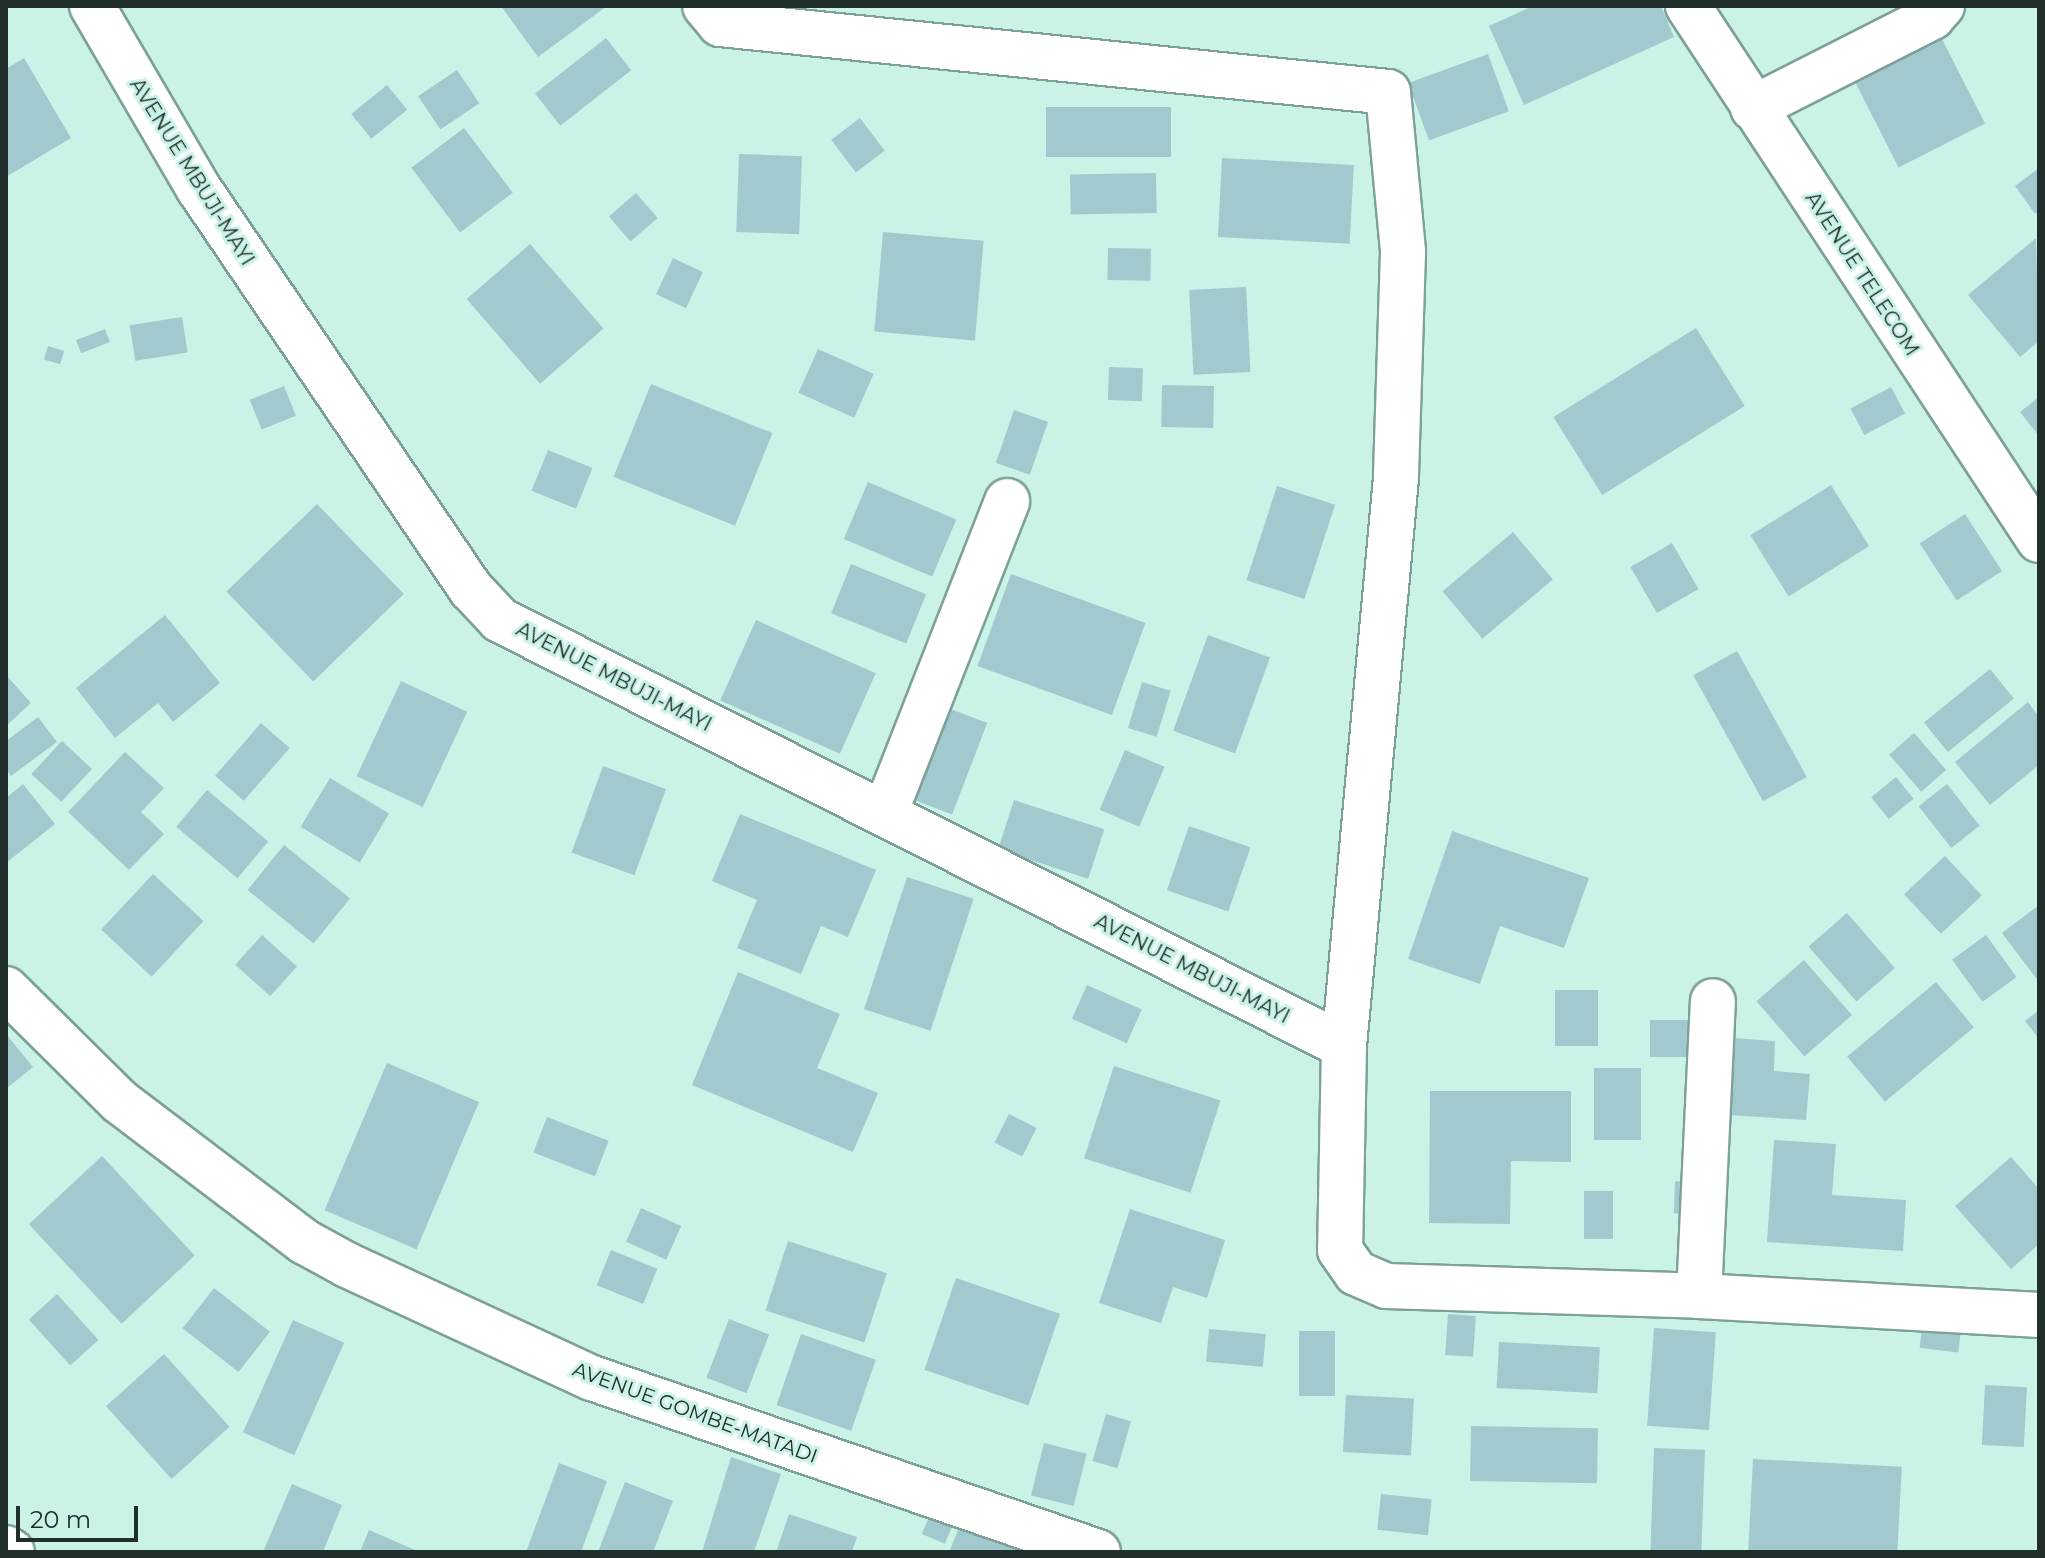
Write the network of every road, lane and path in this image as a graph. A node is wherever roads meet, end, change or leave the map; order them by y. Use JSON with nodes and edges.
{"nodes":[{"id":1,"x":92,"y":6,"type":"edge"},
{"id":2,"x":705,"y":6,"type":"edge"},
{"id":3,"x":1688,"y":6,"type":"edge"},
{"id":4,"x":1942,"y":6,"type":"edge"},
{"id":5,"x":1753,"y":108,"type":"junction"},
{"id":6,"x":1007,"y":501,"type":"dead end"},
{"id":7,"x":2039,"y":540,"type":"edge"},
{"id":8,"x":885,"y":813,"type":"junction"},
{"id":9,"x":6,"y":989,"type":"edge"},
{"id":10,"x":1713,"y":1001,"type":"dead end"},
{"id":11,"x":1344,"y":1046,"type":"junction"},
{"id":12,"x":1699,"y":1296,"type":"junction"},
{"id":13,"x":2039,"y":1315,"type":"edge"},
{"id":14,"x":6,"y":1548,"type":"edge"},
{"id":15,"x":12,"y":1552,"type":"edge"},
{"id":16,"x":1098,"y":1552,"type":"edge"}],
"edges":[{"from":1,"to":8,"type":"street","name":"AVENUE MBUJI-MAYI"},
{"from":2,"to":11,"type":"street"},
{"from":3,"to":5,"type":"street","name":"AVENUE TELECOM"},
{"from":4,"to":5,"type":"street"},
{"from":5,"to":7,"type":"street","name":"AVENUE TELECOM"},
{"from":6,"to":8,"type":"street"},
{"from":8,"to":11,"type":"street","name":"AVENUE MBUJI-MAYI"},
{"from":9,"to":16,"type":"street","name":"AVENUE GOMBE-MATADI"},
{"from":10,"to":12,"type":"street"},
{"from":11,"to":12,"type":"street"},
{"from":12,"to":13,"type":"street"},
{"from":14,"to":15,"type":"street"}]}
